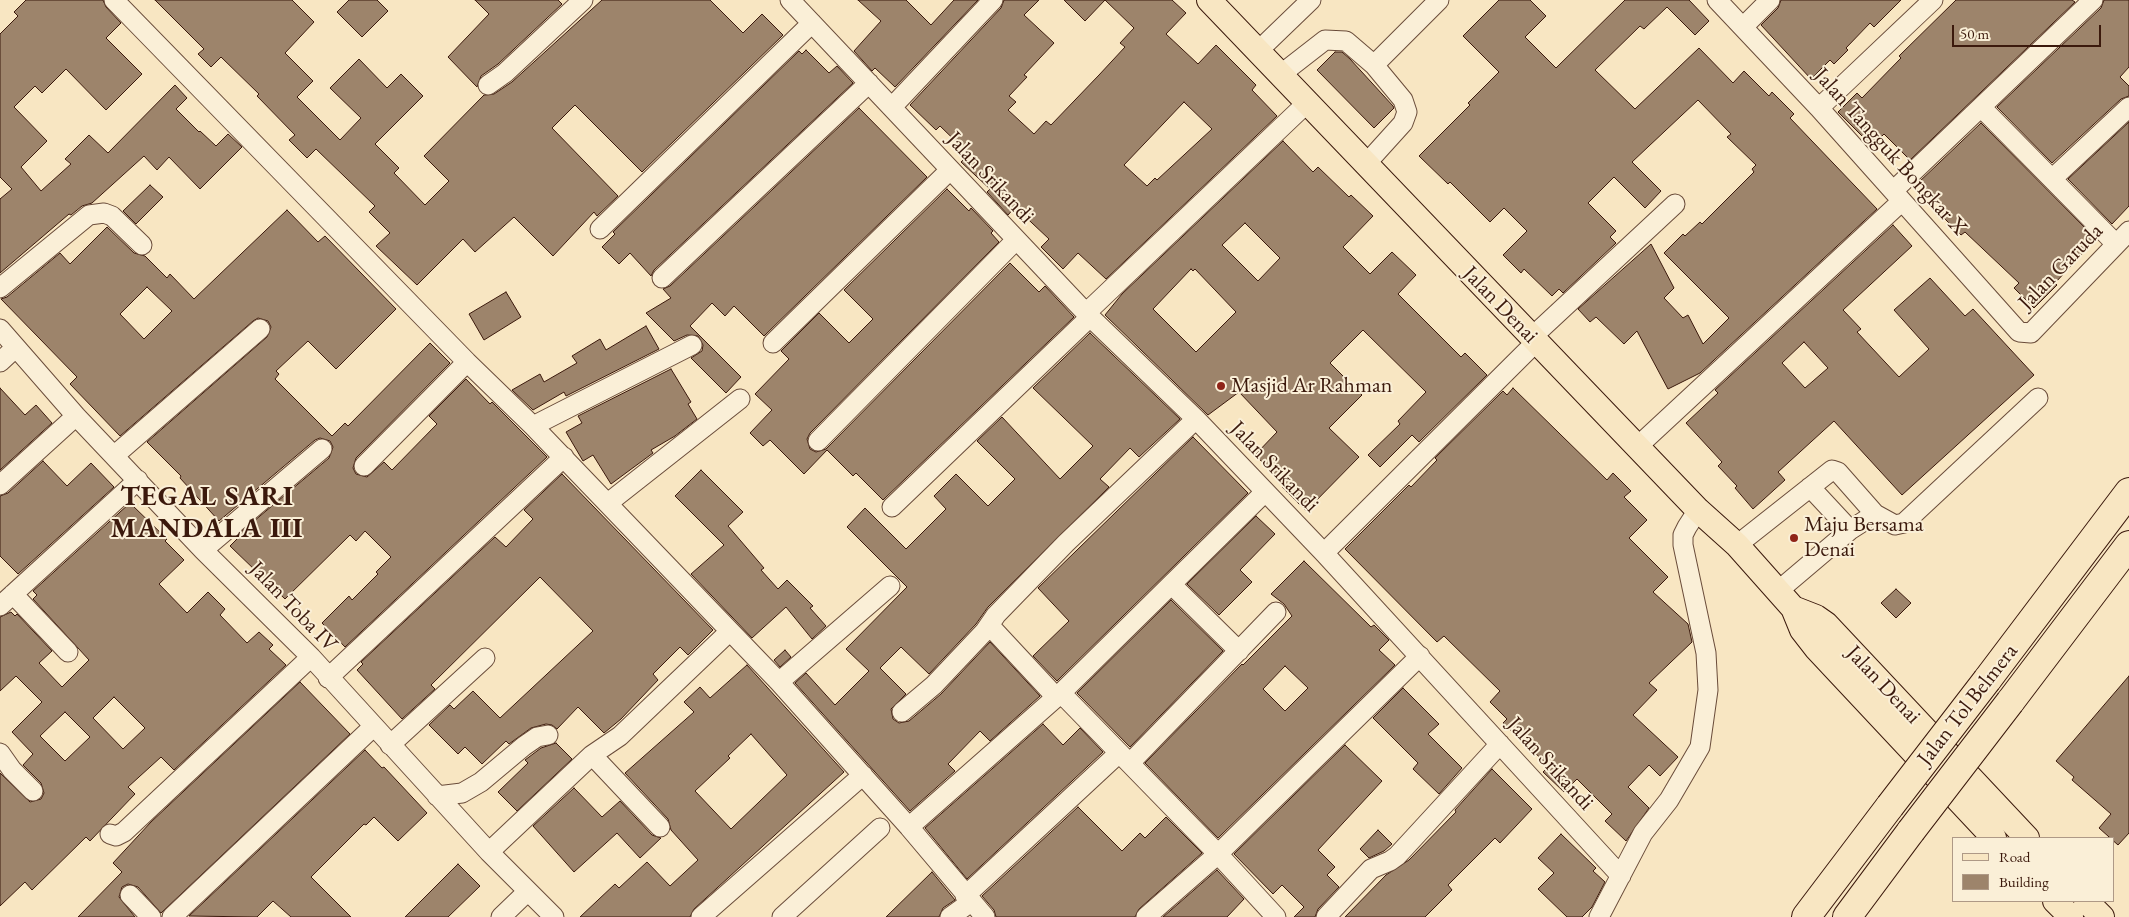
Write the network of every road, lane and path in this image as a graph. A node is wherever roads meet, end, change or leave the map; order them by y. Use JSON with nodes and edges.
{"nodes":[{"id":1,"x":114,"y":0,"type":"edge"},
{"id":2,"x":582,"y":0,"type":"edge"},
{"id":3,"x":790,"y":0,"type":"edge"},
{"id":4,"x":992,"y":0,"type":"edge"},
{"id":5,"x":1208,"y":0,"type":"edge"},
{"id":6,"x":1311,"y":0,"type":"edge"},
{"id":7,"x":1439,"y":0,"type":"edge"},
{"id":8,"x":1717,"y":0,"type":"edge"},
{"id":9,"x":1770,"y":0,"type":"edge"},
{"id":10,"x":1933,"y":0,"type":"edge"},
{"id":11,"x":2093,"y":0,"type":"edge"},
{"id":12,"x":812,"y":23,"type":"junction"},
{"id":13,"x":1743,"y":27,"type":"junction"},
{"id":14,"x":1257,"y":52,"type":"junction"},
{"id":15,"x":1374,"y":65,"type":"junction"},
{"id":16,"x":1280,"y":75,"type":"junction"},
{"id":17,"x":869,"y":83,"type":"junction"},
{"id":18,"x":488,"y":85,"type":"dead end"},
{"id":19,"x":1307,"y":103,"type":"junction"},
{"id":20,"x":892,"y":107,"type":"junction"},
{"id":21,"x":1981,"y":107,"type":"junction"},
{"id":22,"x":2129,"y":107,"type":"edge"},
{"id":23,"x":1820,"y":108,"type":"junction"},
{"id":24,"x":1365,"y":165,"type":"junction"},
{"id":25,"x":950,"y":170,"type":"junction"},
{"id":26,"x":2052,"y":179,"type":"junction"},
{"id":27,"x":1897,"y":196,"type":"junction"},
{"id":28,"x":1675,"y":204,"type":"dead end"},
{"id":29,"x":600,"y":229,"type":"dead end"},
{"id":30,"x":2129,"y":231,"type":"edge"},
{"id":31,"x":1016,"y":240,"type":"junction"},
{"id":32,"x":2116,"y":244,"type":"junction"},
{"id":33,"x":142,"y":245,"type":"dead end"},
{"id":34,"x":662,"y":278,"type":"dead end"},
{"id":35,"x":0,"y":288,"type":"edge"},
{"id":36,"x":1088,"y":315,"type":"junction"},
{"id":37,"x":0,"y":329,"type":"edge"},
{"id":38,"x":260,"y":329,"type":"dead end"},
{"id":39,"x":2027,"y":334,"type":"joint"},
{"id":40,"x":1534,"y":340,"type":"junction"},
{"id":41,"x":773,"y":343,"type":"dead end"},
{"id":42,"x":692,"y":344,"type":"dead end"},
{"id":43,"x":15,"y":348,"type":"junction"},
{"id":44,"x":0,"y":362,"type":"edge"},
{"id":45,"x":467,"y":362,"type":"junction"},
{"id":46,"x":2038,"y":398,"type":"dead end"},
{"id":47,"x":740,"y":399,"type":"dead end"},
{"id":48,"x":76,"y":416,"type":"junction"},
{"id":49,"x":1196,"y":419,"type":"junction"},
{"id":50,"x":533,"y":426,"type":"junction"},
{"id":51,"x":818,"y":441,"type":"dead end"},
{"id":52,"x":1637,"y":447,"type":"junction"},
{"id":53,"x":322,"y":449,"type":"dead end"},
{"id":54,"x":115,"y":456,"type":"junction"},
{"id":55,"x":564,"y":457,"type":"junction"},
{"id":56,"x":364,"y":466,"type":"dead end"},
{"id":57,"x":138,"y":480,"type":"junction"},
{"id":58,"x":0,"y":485,"type":"edge"},
{"id":59,"x":1810,"y":487,"type":"junction"},
{"id":60,"x":1265,"y":492,"type":"junction"},
{"id":61,"x":2129,"y":492,"type":"edge"},
{"id":62,"x":608,"y":503,"type":"junction"},
{"id":63,"x":892,"y":507,"type":"dead end"},
{"id":64,"x":1698,"y":510,"type":"junction"},
{"id":65,"x":1875,"y":514,"type":"junction"},
{"id":66,"x":1850,"y":530,"type":"junction"},
{"id":67,"x":1737,"y":545,"type":"junction"},
{"id":68,"x":2129,"y":545,"type":"edge"},
{"id":69,"x":203,"y":550,"type":"junction"},
{"id":70,"x":1324,"y":554,"type":"junction"},
{"id":71,"x":1172,"y":585,"type":"junction"},
{"id":72,"x":890,"y":586,"type":"dead end"},
{"id":73,"x":6,"y":600,"type":"edge"},
{"id":74,"x":1786,"y":600,"type":"junction"},
{"id":75,"x":1276,"y":612,"type":"dead end"},
{"id":76,"x":989,"y":625,"type":"junction"},
{"id":77,"x":729,"y":632,"type":"junction"},
{"id":78,"x":1239,"y":651,"type":"junction"},
{"id":79,"x":68,"y":652,"type":"dead end"},
{"id":80,"x":1420,"y":656,"type":"junction"},
{"id":81,"x":311,"y":657,"type":"junction"},
{"id":82,"x":486,"y":658,"type":"dead end"},
{"id":83,"x":328,"y":678,"type":"junction"},
{"id":84,"x":779,"y":682,"type":"junction"},
{"id":85,"x":1058,"y":695,"type":"junction"},
{"id":86,"x":902,"y":712,"type":"dead end"},
{"id":87,"x":373,"y":728,"type":"junction"},
{"id":88,"x":548,"y":735,"type":"dead end"},
{"id":89,"x":1500,"y":744,"type":"junction"},
{"id":90,"x":390,"y":745,"type":"junction"},
{"id":91,"x":0,"y":753,"type":"edge"},
{"id":92,"x":592,"y":755,"type":"junction"},
{"id":93,"x":1124,"y":758,"type":"junction"},
{"id":94,"x":863,"y":775,"type":"junction"},
{"id":95,"x":33,"y":792,"type":"dead end"},
{"id":96,"x":437,"y":796,"type":"junction"},
{"id":97,"x":660,"y":827,"type":"dead end"},
{"id":98,"x":909,"y":827,"type":"junction"},
{"id":99,"x":880,"y":828,"type":"dead end"},
{"id":100,"x":110,"y":834,"type":"dead end"},
{"id":101,"x":1993,"y":837,"type":"edge"},
{"id":102,"x":2027,"y":837,"type":"edge"},
{"id":103,"x":489,"y":852,"type":"junction"},
{"id":104,"x":1218,"y":854,"type":"junction"},
{"id":105,"x":1621,"y":876,"type":"junction"},
{"id":106,"x":528,"y":891,"type":"junction"},
{"id":107,"x":130,"y":896,"type":"dead end"},
{"id":108,"x":968,"y":899,"type":"junction"},
{"id":109,"x":2056,"y":902,"type":"edge"},
{"id":110,"x":2087,"y":902,"type":"edge"},
{"id":111,"x":151,"y":917,"type":"edge"},
{"id":112,"x":172,"y":917,"type":"edge"},
{"id":113,"x":501,"y":917,"type":"edge"},
{"id":114,"x":554,"y":917,"type":"edge"},
{"id":115,"x":701,"y":917,"type":"edge"},
{"id":116,"x":782,"y":917,"type":"edge"},
{"id":117,"x":950,"y":917,"type":"edge"},
{"id":118,"x":985,"y":917,"type":"edge"},
{"id":119,"x":1146,"y":917,"type":"edge"},
{"id":120,"x":1276,"y":917,"type":"edge"},
{"id":121,"x":1326,"y":917,"type":"edge"},
{"id":122,"x":1599,"y":917,"type":"edge"},
{"id":123,"x":1806,"y":917,"type":"edge"},
{"id":124,"x":1847,"y":917,"type":"edge"},
{"id":125,"x":2070,"y":917,"type":"edge"},
{"id":126,"x":2102,"y":917,"type":"edge"}],
"edges":[{"from":1,"to":45,"type":"street"},
{"from":2,"to":18,"type":"street"},
{"from":3,"to":12,"type":"street","name":"Jalan Srikandi"},
{"from":4,"to":20,"type":"street"},
{"from":5,"to":14,"type":"main road","name":"Jalan Denai"},
{"from":6,"to":14,"type":"street"},
{"from":7,"to":15,"type":"street"},
{"from":8,"to":13,"type":"street","name":"Jalan Tangguk Bongkar X"},
{"from":9,"to":13,"type":"street"},
{"from":10,"to":23,"type":"street"},
{"from":11,"to":21,"type":"street"},
{"from":12,"to":17,"type":"street","name":"Jalan Srikandi"},
{"from":12,"to":29,"type":"street"},
{"from":13,"to":23,"type":"street","name":"Jalan Tangguk Bongkar X"},
{"from":14,"to":16,"type":"main road","name":"Jalan Denai"},
{"from":15,"to":16,"type":"street"},
{"from":15,"to":24,"type":"street"},
{"from":16,"to":19,"type":"main road","name":"Jalan Denai"},
{"from":17,"to":20,"type":"street","name":"Jalan Srikandi"},
{"from":17,"to":34,"type":"street"},
{"from":19,"to":24,"type":"main road","name":"Jalan Denai"},
{"from":19,"to":36,"type":"street"},
{"from":20,"to":25,"type":"street","name":"Jalan Srikandi"},
{"from":21,"to":26,"type":"street"},
{"from":21,"to":27,"type":"street"},
{"from":22,"to":26,"type":"street"},
{"from":23,"to":27,"type":"street","name":"Jalan Tangguk Bongkar X"},
{"from":24,"to":40,"type":"main road","name":"Jalan Denai"},
{"from":25,"to":31,"type":"street","name":"Jalan Srikandi"},
{"from":25,"to":41,"type":"street"},
{"from":26,"to":32,"type":"street"},
{"from":27,"to":39,"type":"street","name":"Jalan Tangguk Bongkar X"},
{"from":27,"to":52,"type":"street"},
{"from":28,"to":40,"type":"street"},
{"from":30,"to":32,"type":"street","name":"Jalan Garuda"},
{"from":31,"to":36,"type":"street","name":"Jalan Srikandi"},
{"from":31,"to":51,"type":"street"},
{"from":32,"to":39,"type":"street","name":"Jalan Garuda"},
{"from":33,"to":35,"type":"street"},
{"from":36,"to":49,"type":"street","name":"Jalan Srikandi"},
{"from":36,"to":63,"type":"street"},
{"from":37,"to":43,"type":"street","name":"Jalan Toba IV"},
{"from":38,"to":54,"type":"street"},
{"from":40,"to":52,"type":"main road","name":"Jalan Denai"},
{"from":40,"to":70,"type":"street"},
{"from":42,"to":50,"type":"street"},
{"from":43,"to":44,"type":"street"},
{"from":43,"to":48,"type":"street","name":"Jalan Toba IV"},
{"from":45,"to":50,"type":"street"},
{"from":45,"to":56,"type":"street"},
{"from":46,"to":65,"type":"street"},
{"from":47,"to":62,"type":"street"},
{"from":48,"to":54,"type":"street","name":"Jalan Toba IV"},
{"from":48,"to":58,"type":"street"},
{"from":49,"to":60,"type":"street","name":"Jalan Srikandi"},
{"from":49,"to":76,"type":"street"},
{"from":50,"to":55,"type":"street"},
{"from":52,"to":64,"type":"main road","name":"Jalan Denai"},
{"from":53,"to":69,"type":"street"},
{"from":54,"to":57,"type":"street","name":"Jalan Toba IV"},
{"from":55,"to":62,"type":"street"},
{"from":55,"to":83,"type":"street"},
{"from":57,"to":69,"type":"street","name":"Jalan Toba IV"},
{"from":57,"to":73,"type":"street"},
{"from":59,"to":65,"type":"street"},
{"from":59,"to":66,"type":"street"},
{"from":59,"to":67,"type":"street"},
{"from":60,"to":70,"type":"street","name":"Jalan Srikandi"},
{"from":60,"to":71,"type":"street"},
{"from":61,"to":123,"type":"highway","name":"Jalan Tol Belmera","bridge":true},
{"from":62,"to":77,"type":"street"},
{"from":64,"to":67,"type":"main road","name":"Jalan Denai"},
{"from":64,"to":105,"type":"street"},
{"from":65,"to":66,"type":"street"},
{"from":66,"to":74,"type":"street"},
{"from":67,"to":74,"type":"main road","name":"Jalan Denai"},
{"from":68,"to":124,"type":"highway","name":"Jalan Tol Belmera","bridge":true},
{"from":69,"to":81,"type":"street","name":"Jalan Toba IV"},
{"from":70,"to":80,"type":"street","name":"Jalan Srikandi"},
{"from":71,"to":78,"type":"street"},
{"from":71,"to":85,"type":"street"},
{"from":72,"to":84,"type":"street"},
{"from":73,"to":79,"type":"street"},
{"from":74,"to":101,"type":"main road","name":"Jalan Denai"},
{"from":74,"to":102,"type":"main road","name":"Jalan Denai"},
{"from":75,"to":78,"type":"street"},
{"from":76,"to":85,"type":"street"},
{"from":76,"to":86,"type":"street"},
{"from":77,"to":84,"type":"street"},
{"from":77,"to":92,"type":"street"},
{"from":78,"to":93,"type":"street"},
{"from":80,"to":89,"type":"street","name":"Jalan Srikandi"},
{"from":80,"to":104,"type":"street"},
{"from":81,"to":83,"type":"street","name":"Jalan Toba IV"},
{"from":81,"to":100,"type":"street"},
{"from":82,"to":90,"type":"street"},
{"from":83,"to":87,"type":"street","name":"Jalan Toba IV"},
{"from":84,"to":94,"type":"street"},
{"from":85,"to":93,"type":"street"},
{"from":85,"to":98,"type":"street"},
{"from":87,"to":90,"type":"street","name":"Jalan Toba IV"},
{"from":87,"to":112,"type":"street"},
{"from":88,"to":96,"type":"street"},
{"from":89,"to":105,"type":"street","name":"Jalan Srikandi"},
{"from":89,"to":121,"type":"street"},
{"from":90,"to":96,"type":"street","name":"Jalan Toba IV"},
{"from":91,"to":95,"type":"street"},
{"from":92,"to":97,"type":"street"},
{"from":92,"to":103,"type":"street"},
{"from":93,"to":104,"type":"street"},
{"from":93,"to":108,"type":"street"},
{"from":94,"to":98,"type":"street"},
{"from":94,"to":115,"type":"street"},
{"from":96,"to":103,"type":"street","name":"Jalan Toba IV"},
{"from":98,"to":108,"type":"street"},
{"from":99,"to":116,"type":"street"},
{"from":103,"to":106,"type":"street","name":"Jalan Toba IV"},
{"from":104,"to":119,"type":"street"},
{"from":104,"to":120,"type":"street"},
{"from":105,"to":122,"type":"street"},
{"from":106,"to":113,"type":"street"},
{"from":106,"to":114,"type":"street","name":"Jalan Toba IV"},
{"from":107,"to":111,"type":"street"},
{"from":108,"to":117,"type":"street"},
{"from":108,"to":118,"type":"street"},
{"from":109,"to":125,"type":"main road"},
{"from":110,"to":126,"type":"main road"}]}
